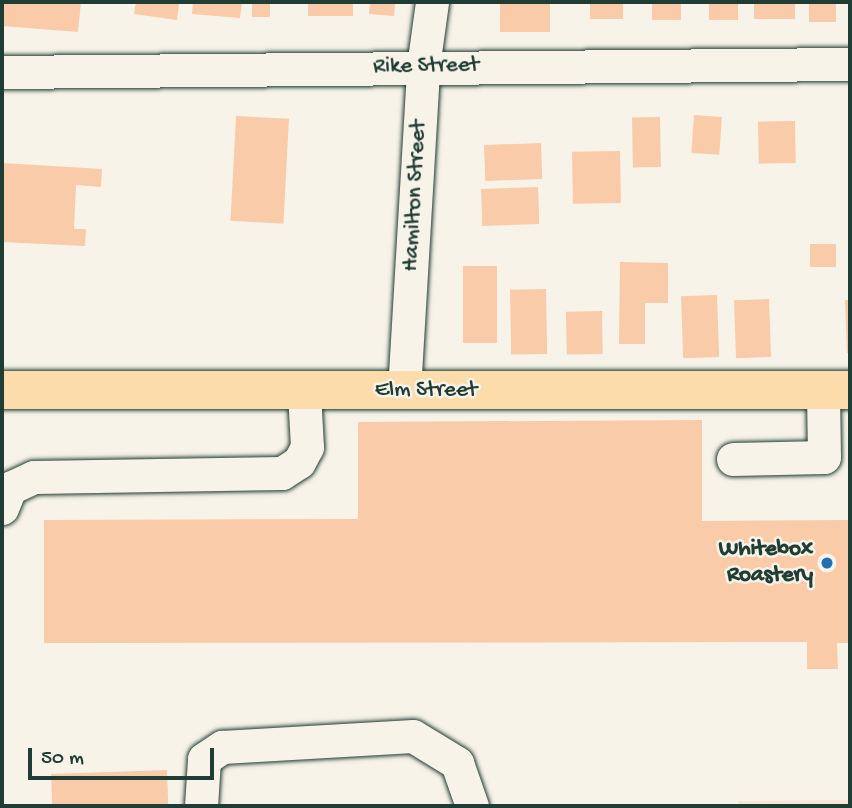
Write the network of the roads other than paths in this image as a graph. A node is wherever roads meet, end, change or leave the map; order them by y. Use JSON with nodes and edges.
{"nodes":[{"id":1,"x":432,"y":2,"type":"edge"},
{"id":2,"x":850,"y":64,"type":"edge"},
{"id":3,"x":423,"y":67,"type":"junction"},
{"id":4,"x":2,"y":72,"type":"edge"},
{"id":5,"x":2,"y":390,"type":"edge"},
{"id":6,"x":837,"y":390,"type":"edge"},
{"id":7,"x":304,"y":391,"type":"junction"},
{"id":8,"x":404,"y":391,"type":"junction"},
{"id":9,"x":837,"y":457,"type":"edge"},
{"id":10,"x":733,"y":459,"type":"dead end"},
{"id":11,"x":2,"y":508,"type":"edge"},
{"id":12,"x":201,"y":806,"type":"edge"},
{"id":13,"x":471,"y":806,"type":"edge"}],
"edges":[{"from":1,"to":3,"type":"street","name":"Hamilton Street"},
{"from":2,"to":3,"type":"street","name":"Rike Street"},
{"from":3,"to":4,"type":"street","name":"Rike Street"},
{"from":3,"to":8,"type":"street","name":"Hamilton Street"},
{"from":5,"to":7,"type":"main road","name":"Elm Street"},
{"from":6,"to":8,"type":"main road","name":"Elm Street"},
{"from":6,"to":9,"type":"street"},
{"from":7,"to":8,"type":"main road","name":"Elm Street"},
{"from":7,"to":11,"type":"street"},
{"from":9,"to":10,"type":"street"},
{"from":12,"to":13,"type":"street"}]}
